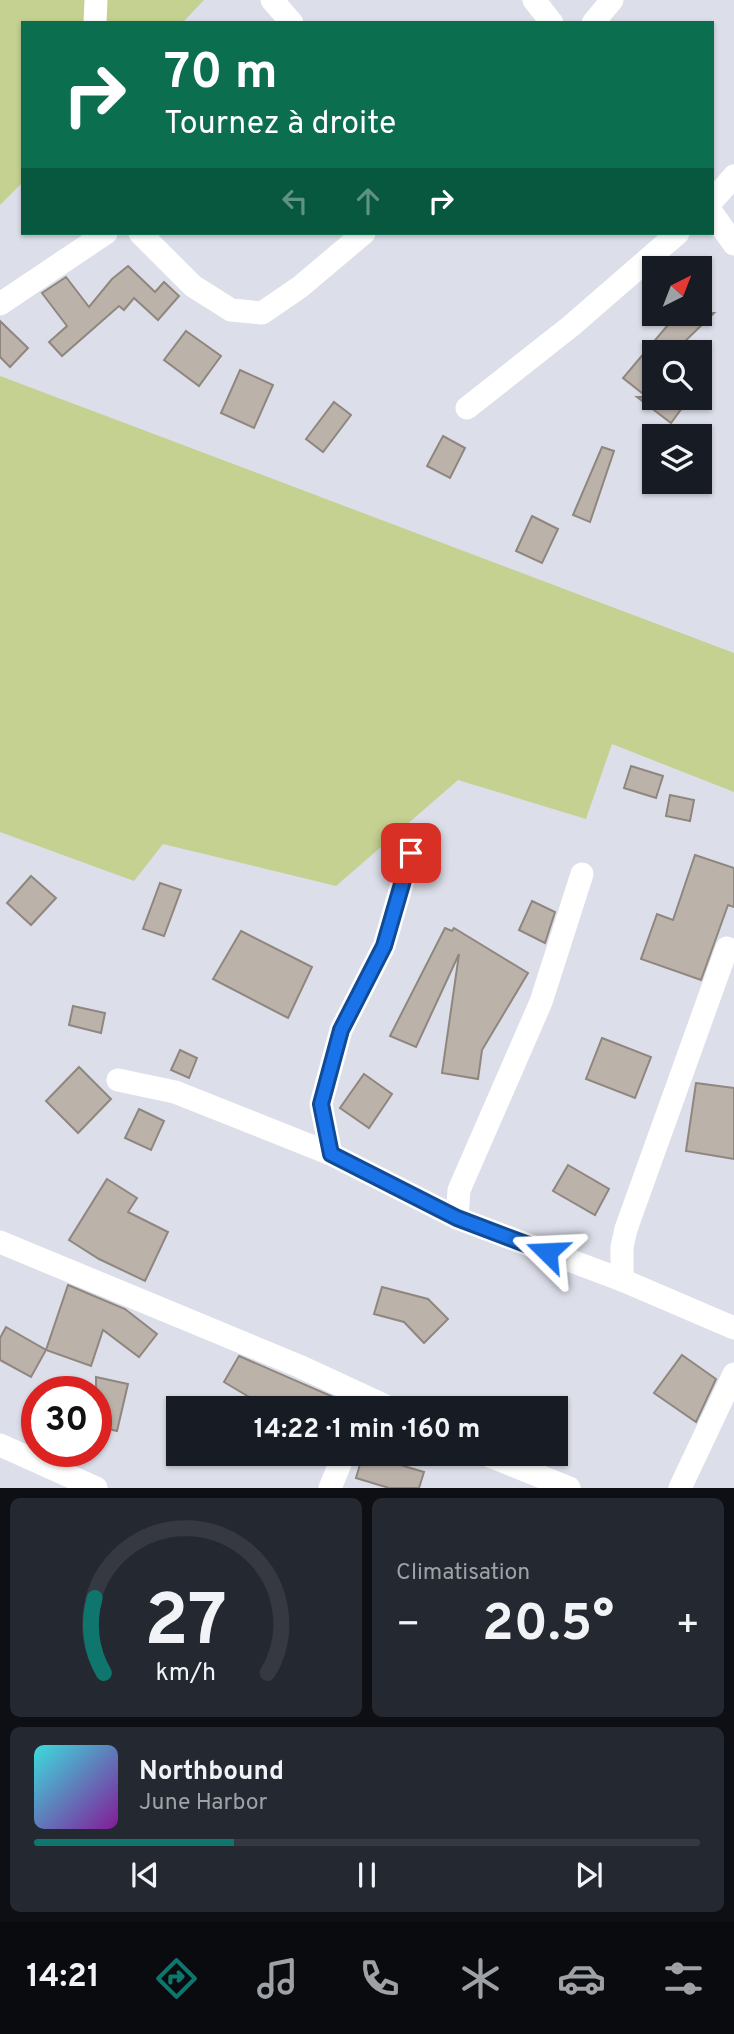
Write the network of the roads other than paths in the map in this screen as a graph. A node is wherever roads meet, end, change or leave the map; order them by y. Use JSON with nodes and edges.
{"nodes":[{"id":1,"x":96,"y":0,"type":"edge"},
{"id":2,"x":272,"y":0,"type":"edge"},
{"id":3,"x":534,"y":0,"type":"edge"},
{"id":4,"x":612,"y":0,"type":"edge"},
{"id":5,"x":94,"y":21,"type":"edge"},
{"id":6,"x":290,"y":21,"type":"edge"},
{"id":7,"x":550,"y":21,"type":"edge"},
{"id":8,"x":595,"y":21,"type":"edge"},
{"id":9,"x":734,"y":176,"type":"edge"},
{"id":10,"x":714,"y":199,"type":"edge"},
{"id":11,"x":714,"y":216,"type":"edge"},
{"id":12,"x":103,"y":235,"type":"edge"},
{"id":13,"x":142,"y":235,"type":"edge"},
{"id":14,"x":362,"y":235,"type":"edge"},
{"id":15,"x":676,"y":235,"type":"edge"},
{"id":16,"x":734,"y":244,"type":"edge"},
{"id":17,"x":0,"y":304,"type":"edge"},
{"id":18,"x":467,"y":408,"type":"dead end"},
{"id":19,"x":411,"y":853,"type":"dead end"},
{"id":20,"x":582,"y":874,"type":"dead end"},
{"id":21,"x":727,"y":948,"type":"dead end"},
{"id":22,"x":118,"y":1080,"type":"dead end"},
{"id":23,"x":331,"y":1154,"type":"junction"},
{"id":24,"x":457,"y":1218,"type":"junction"},
{"id":25,"x":0,"y":1242,"type":"edge"},
{"id":26,"x":622,"y":1280,"type":"junction"},
{"id":27,"x":734,"y":1328,"type":"edge"},
{"id":28,"x":734,"y":1374,"type":"edge"},
{"id":29,"x":351,"y":1396,"type":"edge"},
{"id":30,"x":0,"y":1445,"type":"edge"},
{"id":31,"x":339,"y":1466,"type":"edge"},
{"id":32,"x":515,"y":1466,"type":"edge"},
{"id":33,"x":96,"y":1488,"type":"edge"},
{"id":34,"x":330,"y":1488,"type":"edge"},
{"id":35,"x":569,"y":1488,"type":"edge"},
{"id":36,"x":680,"y":1488,"type":"edge"}],
"edges":[{"from":1,"to":5,"type":"street"},
{"from":2,"to":6,"type":"street"},
{"from":3,"to":7,"type":"street"},
{"from":4,"to":8,"type":"street"},
{"from":9,"to":10,"type":"street"},
{"from":11,"to":16,"type":"street"},
{"from":12,"to":17,"type":"street"},
{"from":13,"to":14,"type":"street"},
{"from":15,"to":18,"type":"street"},
{"from":19,"to":23,"type":"street"},
{"from":20,"to":24,"type":"street"},
{"from":21,"to":26,"type":"street"},
{"from":22,"to":23,"type":"street"},
{"from":23,"to":24,"type":"street"},
{"from":24,"to":26,"type":"street"},
{"from":25,"to":29,"type":"street"},
{"from":26,"to":27,"type":"street"},
{"from":28,"to":36,"type":"street"},
{"from":30,"to":33,"type":"street"},
{"from":31,"to":34,"type":"street"},
{"from":32,"to":35,"type":"street"}]}
